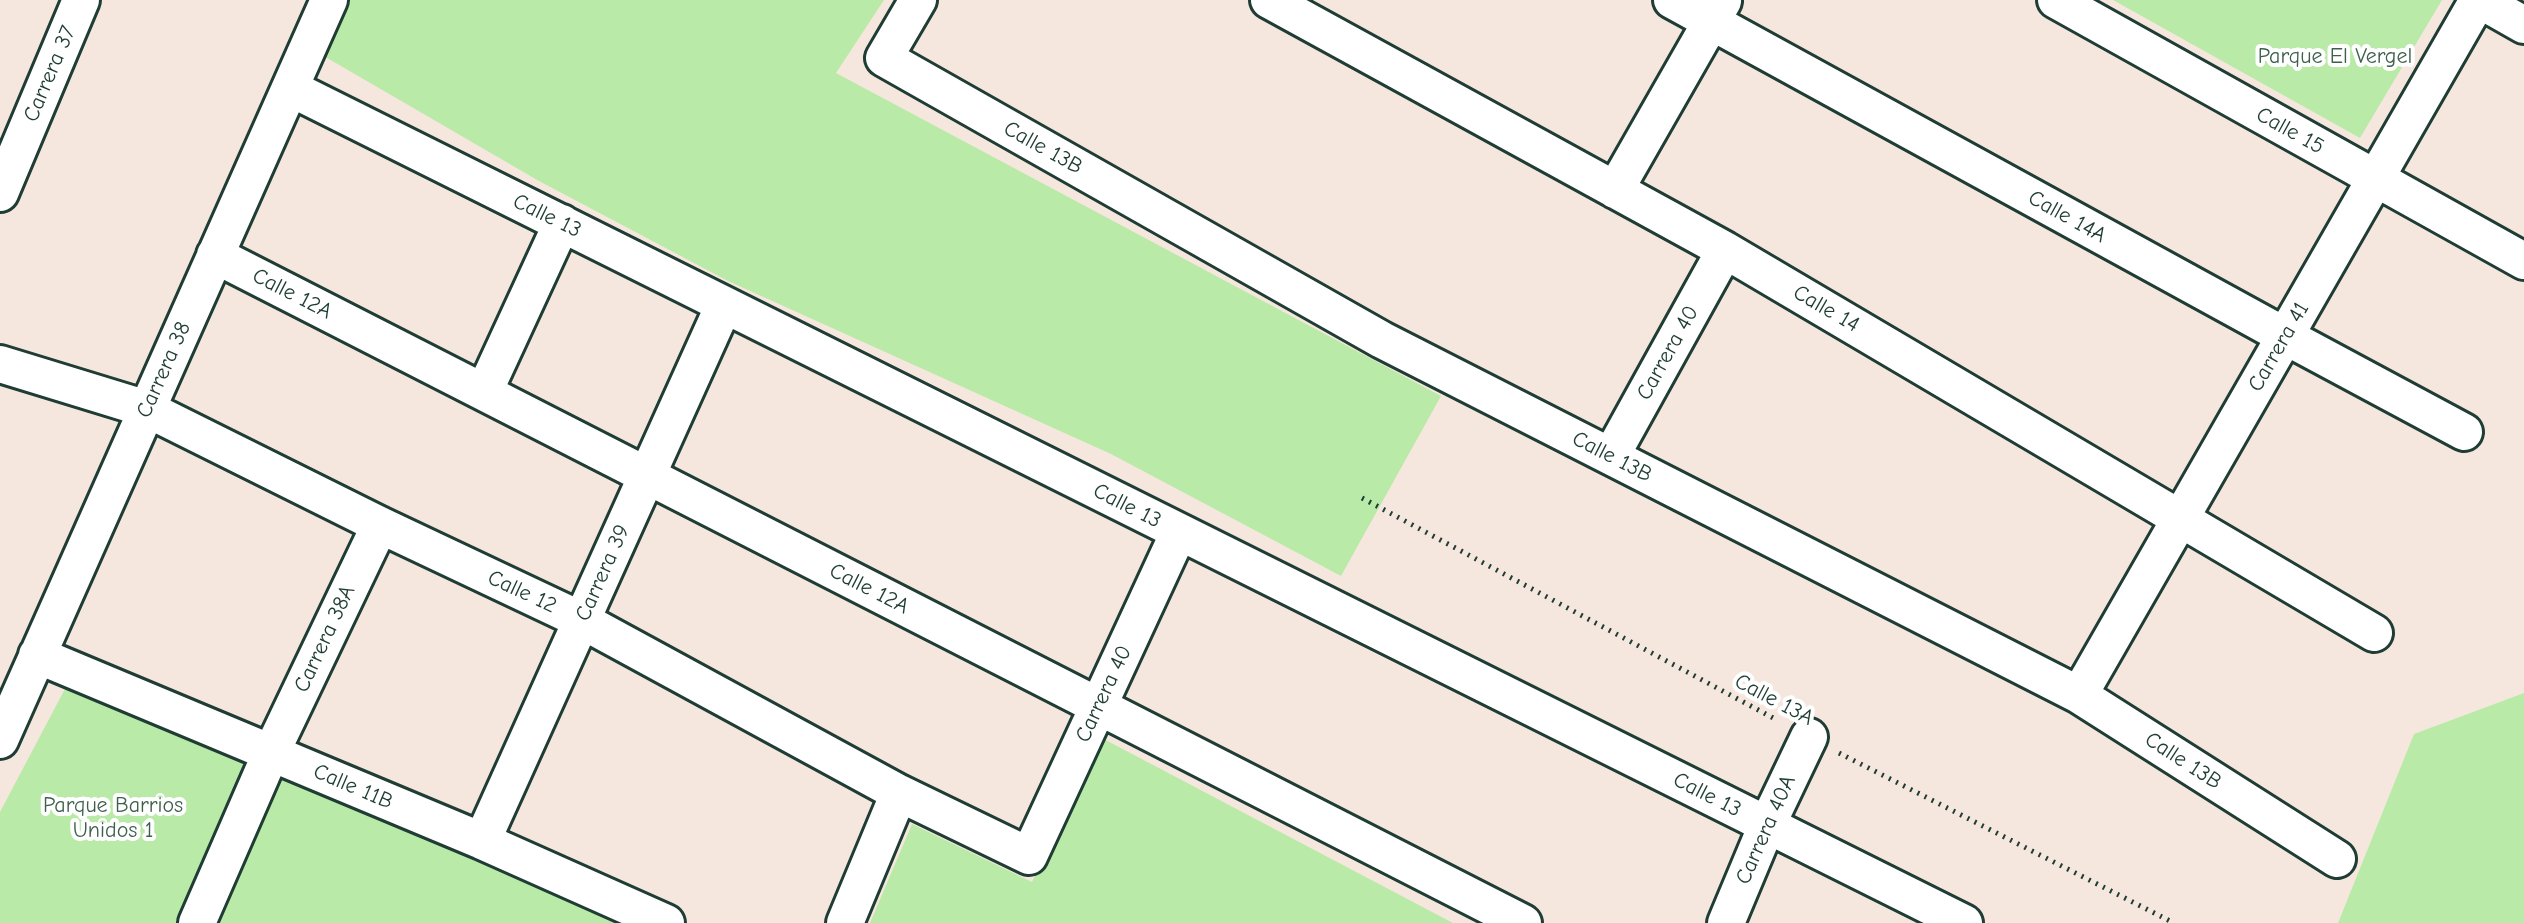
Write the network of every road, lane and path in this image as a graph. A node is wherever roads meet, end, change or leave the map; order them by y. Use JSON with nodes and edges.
{"nodes":[{"id":1,"x":81,"y":0,"type":"edge"},
{"id":2,"x":329,"y":0,"type":"edge"},
{"id":3,"x":918,"y":0,"type":"edge"},
{"id":4,"x":1269,"y":0,"type":"edge"},
{"id":5,"x":1672,"y":0,"type":"edge"},
{"id":6,"x":2056,"y":0,"type":"edge"},
{"id":7,"x":2479,"y":0,"type":"edge"},
{"id":8,"x":1718,"y":11,"type":"edge"},
{"id":9,"x":2524,"y":25,"type":"edge"},
{"id":10,"x":290,"y":88,"type":"junction"},
{"id":11,"x":2376,"y":178,"type":"junction"},
{"id":12,"x":1615,"y":190,"type":"junction"},
{"id":13,"x":0,"y":193,"type":"edge"},
{"id":14,"x":562,"y":223,"type":"junction"},
{"id":15,"x":1725,"y":250,"type":"junction"},
{"id":16,"x":215,"y":255,"type":"junction"},
{"id":17,"x":2524,"y":261,"type":"edge"},
{"id":18,"x":724,"y":305,"type":"junction"},
{"id":19,"x":2285,"y":336,"type":"junction"},
{"id":20,"x":0,"y":364,"type":"edge"},
{"id":21,"x":484,"y":392,"type":"junction"},
{"id":22,"x":147,"y":409,"type":"junction"},
{"id":23,"x":2464,"y":432,"type":"dead end"},
{"id":24,"x":1611,"y":456,"type":"junction"},
{"id":25,"x":647,"y":475,"type":"junction"},
{"id":26,"x":1362,"y":498,"type":"dead end"},
{"id":27,"x":2181,"y":517,"type":"junction"},
{"id":28,"x":380,"y":525,"type":"junction"},
{"id":29,"x":1179,"y":532,"type":"junction"},
{"id":30,"x":581,"y":620,"type":"junction"},
{"id":31,"x":2374,"y":633,"type":"dead end"},
{"id":32,"x":37,"y":655,"type":"junction"},
{"id":33,"x":2079,"y":695,"type":"junction"},
{"id":34,"x":1099,"y":706,"type":"junction"},
{"id":35,"x":1809,"y":737,"type":"junction"},
{"id":36,"x":0,"y":740,"type":"edge"},
{"id":37,"x":271,"y":753,"type":"junction"},
{"id":38,"x":899,"y":793,"type":"junction"},
{"id":39,"x":1767,"y":825,"type":"junction"},
{"id":40,"x":482,"y":841,"type":"junction"},
{"id":41,"x":1029,"y":856,"type":"joint"},
{"id":42,"x":2337,"y":859,"type":"dead end"},
{"id":43,"x":197,"y":923,"type":"edge"},
{"id":44,"x":666,"y":923,"type":"edge"},
{"id":45,"x":845,"y":923,"type":"edge"},
{"id":46,"x":1523,"y":923,"type":"edge"},
{"id":47,"x":1726,"y":923,"type":"edge"},
{"id":48,"x":1964,"y":923,"type":"edge"},
{"id":49,"x":2174,"y":923,"type":"edge"}],
"edges":[{"from":1,"to":13,"type":"street","name":"Carrera 37"},
{"from":2,"to":10,"type":"street","name":"Carrera 38"},
{"from":3,"to":24,"type":"street","name":"Calle 13B"},
{"from":4,"to":12,"type":"street","name":"Calle 14"},
{"from":5,"to":8,"type":"street","name":"Calle 14A"},
{"from":6,"to":11,"type":"street","name":"Calle 15"},
{"from":7,"to":9,"type":"street"},
{"from":7,"to":11,"type":"street","name":"Carrera 41"},
{"from":8,"to":12,"type":"street"},
{"from":8,"to":19,"type":"street","name":"Calle 14A"},
{"from":10,"to":14,"type":"street","name":"Calle 13"},
{"from":10,"to":16,"type":"street","name":"Carrera 38"},
{"from":11,"to":17,"type":"street","name":"Calle 15"},
{"from":11,"to":19,"type":"street","name":"Carrera 41"},
{"from":12,"to":15,"type":"street","name":"Calle 14"},
{"from":14,"to":18,"type":"street","name":"Calle 13"},
{"from":14,"to":21,"type":"street"},
{"from":15,"to":24,"type":"street","name":"Carrera 40"},
{"from":15,"to":27,"type":"street","name":"Calle 14"},
{"from":16,"to":21,"type":"street","name":"Calle 12A"},
{"from":16,"to":22,"type":"street","name":"Carrera 38"},
{"from":18,"to":25,"type":"street","name":"Carrera 39"},
{"from":18,"to":29,"type":"street","name":"Calle 13"},
{"from":19,"to":23,"type":"street","name":"Calle 14A"},
{"from":19,"to":27,"type":"street","name":"Carrera 41"},
{"from":20,"to":22,"type":"street","name":"Calle 12"},
{"from":21,"to":25,"type":"street","name":"Calle 12A"},
{"from":22,"to":28,"type":"street","name":"Calle 12"},
{"from":22,"to":32,"type":"street","name":"Carrera 38"},
{"from":24,"to":33,"type":"street","name":"Calle 13B"},
{"from":25,"to":30,"type":"street","name":"Carrera 39"},
{"from":25,"to":34,"type":"street","name":"Calle 12A"},
{"from":26,"to":35,"type":"path","name":"Calle 13A"},
{"from":27,"to":31,"type":"street","name":"Calle 14"},
{"from":27,"to":33,"type":"street","name":"Carrera 41"},
{"from":28,"to":30,"type":"street","name":"Calle 12"},
{"from":28,"to":37,"type":"street","name":"Carrera 38A"},
{"from":29,"to":34,"type":"street","name":"Carrera 40"},
{"from":29,"to":39,"type":"street","name":"Calle 13"},
{"from":30,"to":38,"type":"street","name":"Calle 12"},
{"from":30,"to":40,"type":"street","name":"Carrera 39"},
{"from":32,"to":36,"type":"street","name":"Carrera 38"},
{"from":32,"to":37,"type":"street","name":"Calle 11B"},
{"from":33,"to":42,"type":"street","name":"Calle 13B"},
{"from":34,"to":41,"type":"street","name":"Carrera 40"},
{"from":34,"to":46,"type":"street","name":"Calle 12A"},
{"from":35,"to":39,"type":"street","name":"Carrera 40A"},
{"from":35,"to":49,"type":"path","name":"Calle 13A"},
{"from":37,"to":40,"type":"street","name":"Calle 11B"},
{"from":37,"to":43,"type":"street","name":"Carrera 38A"},
{"from":38,"to":41,"type":"street","name":"Calle 12"},
{"from":38,"to":45,"type":"street"},
{"from":39,"to":47,"type":"street","name":"Carrera 40A"},
{"from":39,"to":48,"type":"street","name":"Calle 13"},
{"from":40,"to":44,"type":"street","name":"Calle 11B"}]}
